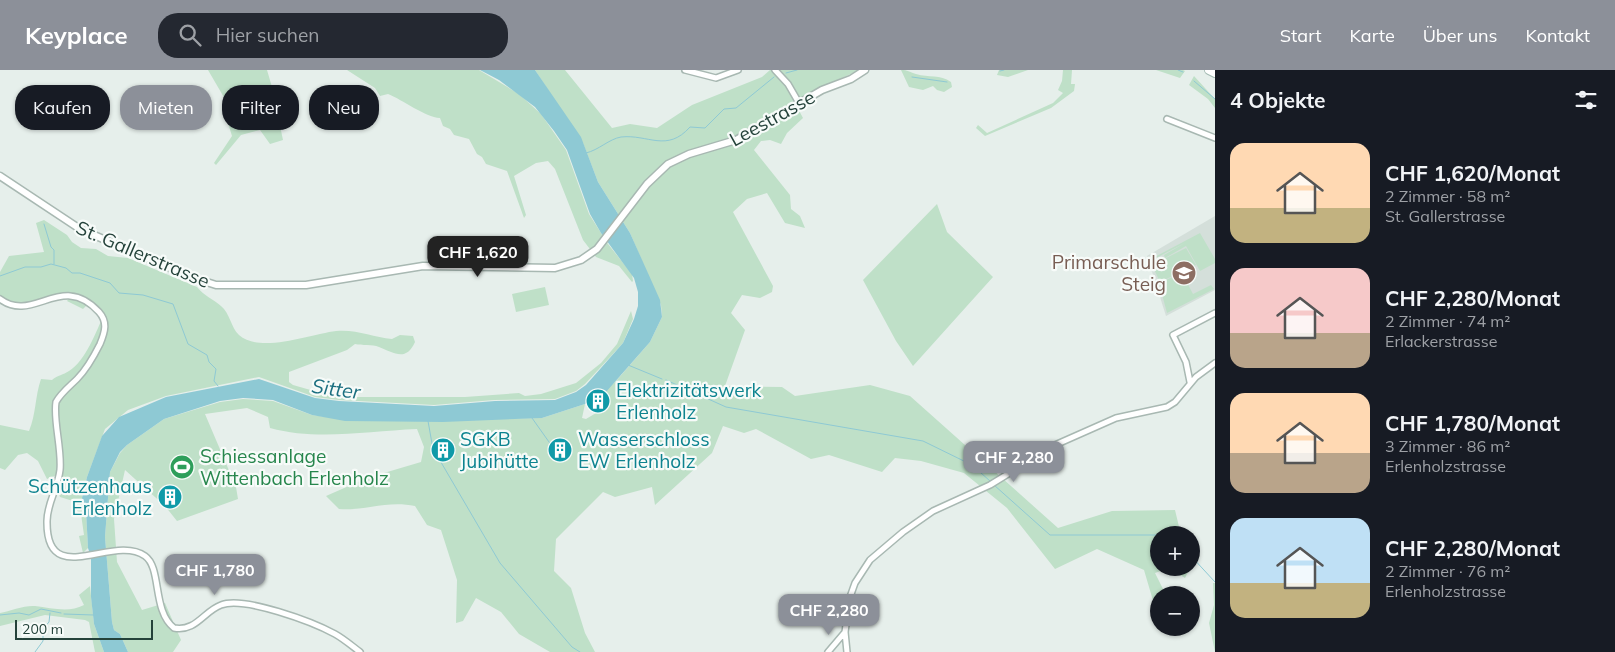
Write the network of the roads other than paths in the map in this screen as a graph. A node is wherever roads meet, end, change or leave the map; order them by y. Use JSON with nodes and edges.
{"nodes":[{"id":1,"x":685,"y":70,"type":"edge"},
{"id":2,"x":738,"y":70,"type":"edge"},
{"id":3,"x":775,"y":70,"type":"edge"},
{"id":4,"x":865,"y":70,"type":"edge"},
{"id":5,"x":1209,"y":70,"type":"edge"},
{"id":6,"x":1215,"y":73,"type":"edge"},
{"id":7,"x":799,"y":104,"type":"junction"},
{"id":8,"x":1167,"y":119,"type":"dead end"},
{"id":9,"x":1215,"y":138,"type":"edge"},
{"id":10,"x":0,"y":176,"type":"edge"},
{"id":11,"x":594,"y":252,"type":"joint"},
{"id":12,"x":0,"y":299,"type":"edge"},
{"id":13,"x":1215,"y":313,"type":"edge"},
{"id":14,"x":1215,"y":363,"type":"edge"},
{"id":15,"x":1188,"y":370,"type":"junction"},
{"id":16,"x":1202,"y":371,"type":"junction"},
{"id":17,"x":1190,"y":382,"type":"junction"},
{"id":18,"x":845,"y":632,"type":"junction"},
{"id":19,"x":360,"y":652,"type":"edge"},
{"id":20,"x":828,"y":652,"type":"edge"},
{"id":21,"x":847,"y":652,"type":"edge"}],
"edges":[{"from":1,"to":2,"type":"street"},
{"from":3,"to":7,"type":"street"},
{"from":4,"to":7,"type":"street","name":"Leestrasse"},
{"from":5,"to":6,"type":"main road"},
{"from":7,"to":11,"type":"street","name":"Leestrasse"},
{"from":8,"to":9,"type":"street"},
{"from":10,"to":11,"type":"street","name":"St. Gallerstrasse"},
{"from":12,"to":19,"type":"street"},
{"from":13,"to":15,"type":"street"},
{"from":14,"to":16,"type":"street"},
{"from":15,"to":16,"type":"street"},
{"from":15,"to":17,"type":"street"},
{"from":16,"to":17,"type":"street"},
{"from":17,"to":18,"type":"street"},
{"from":18,"to":20,"type":"street"},
{"from":18,"to":21,"type":"street"}]}
